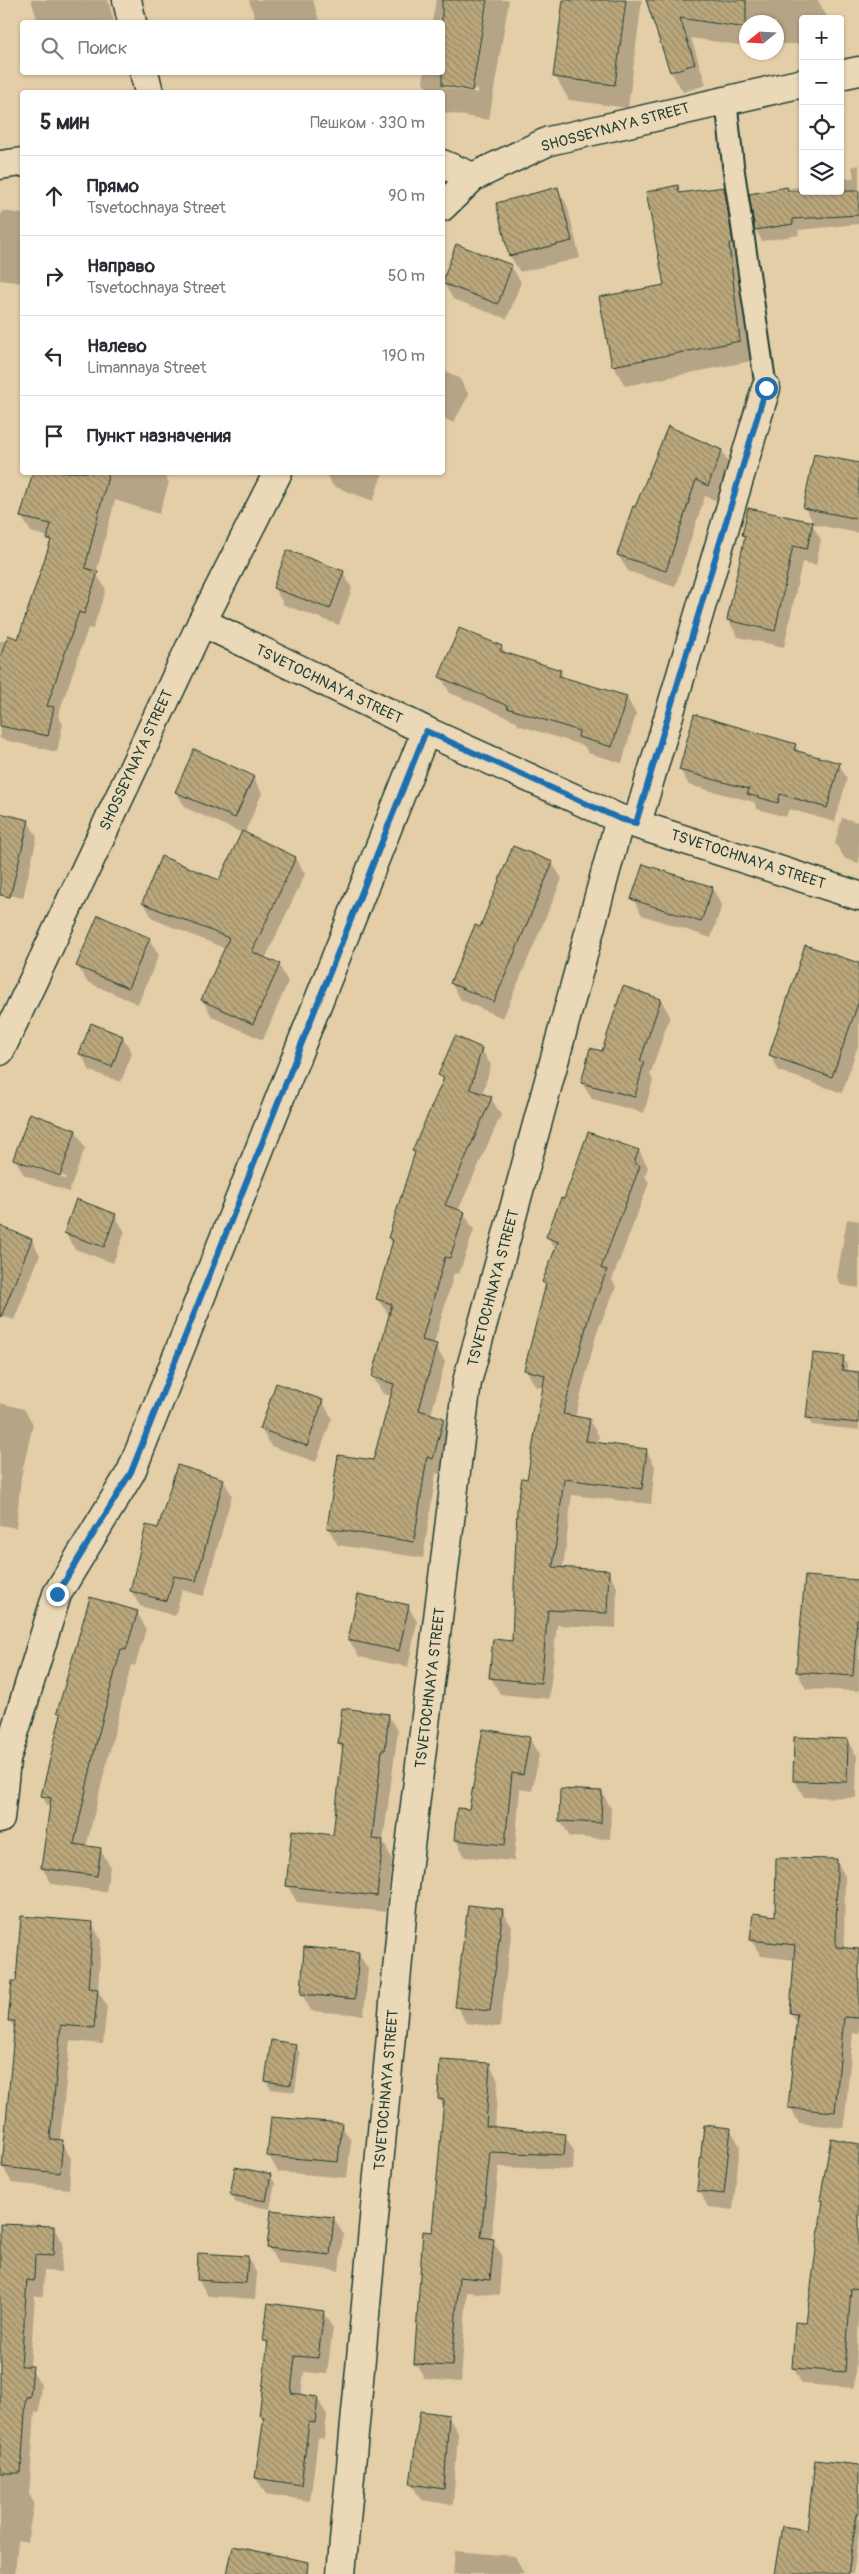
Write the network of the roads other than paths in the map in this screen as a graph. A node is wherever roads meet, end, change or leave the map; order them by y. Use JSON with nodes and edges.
{"nodes":[{"id":1,"x":127,"y":0,"type":"edge"},
{"id":2,"x":132,"y":20,"type":"edge"},
{"id":3,"x":859,"y":71,"type":"edge"},
{"id":4,"x":844,"y":74,"type":"edge"},
{"id":5,"x":145,"y":75,"type":"edge"},
{"id":6,"x":799,"y":84,"type":"edge"},
{"id":7,"x":148,"y":90,"type":"edge"},
{"id":8,"x":726,"y":99,"type":"junction"},
{"id":9,"x":20,"y":162,"type":"edge"},
{"id":10,"x":0,"y":165,"type":"edge"},
{"id":11,"x":445,"y":165,"type":"edge"},
{"id":12,"x":473,"y":177,"type":"junction"},
{"id":13,"x":445,"y":203,"type":"edge"},
{"id":14,"x":766,"y":388,"type":"joint"},
{"id":15,"x":276,"y":475,"type":"edge"},
{"id":16,"x":202,"y":622,"type":"junction"},
{"id":17,"x":426,"y":731,"type":"junction"},
{"id":18,"x":628,"y":821,"type":"junction"},
{"id":19,"x":859,"y":896,"type":"edge"},
{"id":20,"x":0,"y":1051,"type":"edge"},
{"id":21,"x":0,"y":1819,"type":"edge"},
{"id":22,"x":341,"y":2574,"type":"edge"}],
"edges":[{"from":1,"to":2,"type":"street"},
{"from":3,"to":4,"type":"street"},
{"from":5,"to":7,"type":"street"},
{"from":6,"to":8,"type":"street","name":"SHOSSEYNAYA STREET"},
{"from":8,"to":12,"type":"street","name":"SHOSSEYNAYA STREET"},
{"from":8,"to":14,"type":"lane"},
{"from":9,"to":10,"type":"street"},
{"from":11,"to":12,"type":"street"},
{"from":12,"to":13,"type":"street","name":"SHOSSEYNAYA STREET"},
{"from":14,"to":18,"type":"street","name":"TSVETOCHNAYA STREET"},
{"from":15,"to":16,"type":"street","name":"SHOSSEYNAYA STREET"},
{"from":16,"to":17,"type":"street","name":"TSVETOCHNAYA STREET"},
{"from":16,"to":20,"type":"street","name":"SHOSSEYNAYA STREET"},
{"from":17,"to":18,"type":"street","name":"TSVETOCHNAYA STREET"},
{"from":17,"to":21,"type":"street"},
{"from":18,"to":19,"type":"street","name":"TSVETOCHNAYA STREET"},
{"from":18,"to":22,"type":"street","name":"TSVETOCHNAYA STREET"}]}
